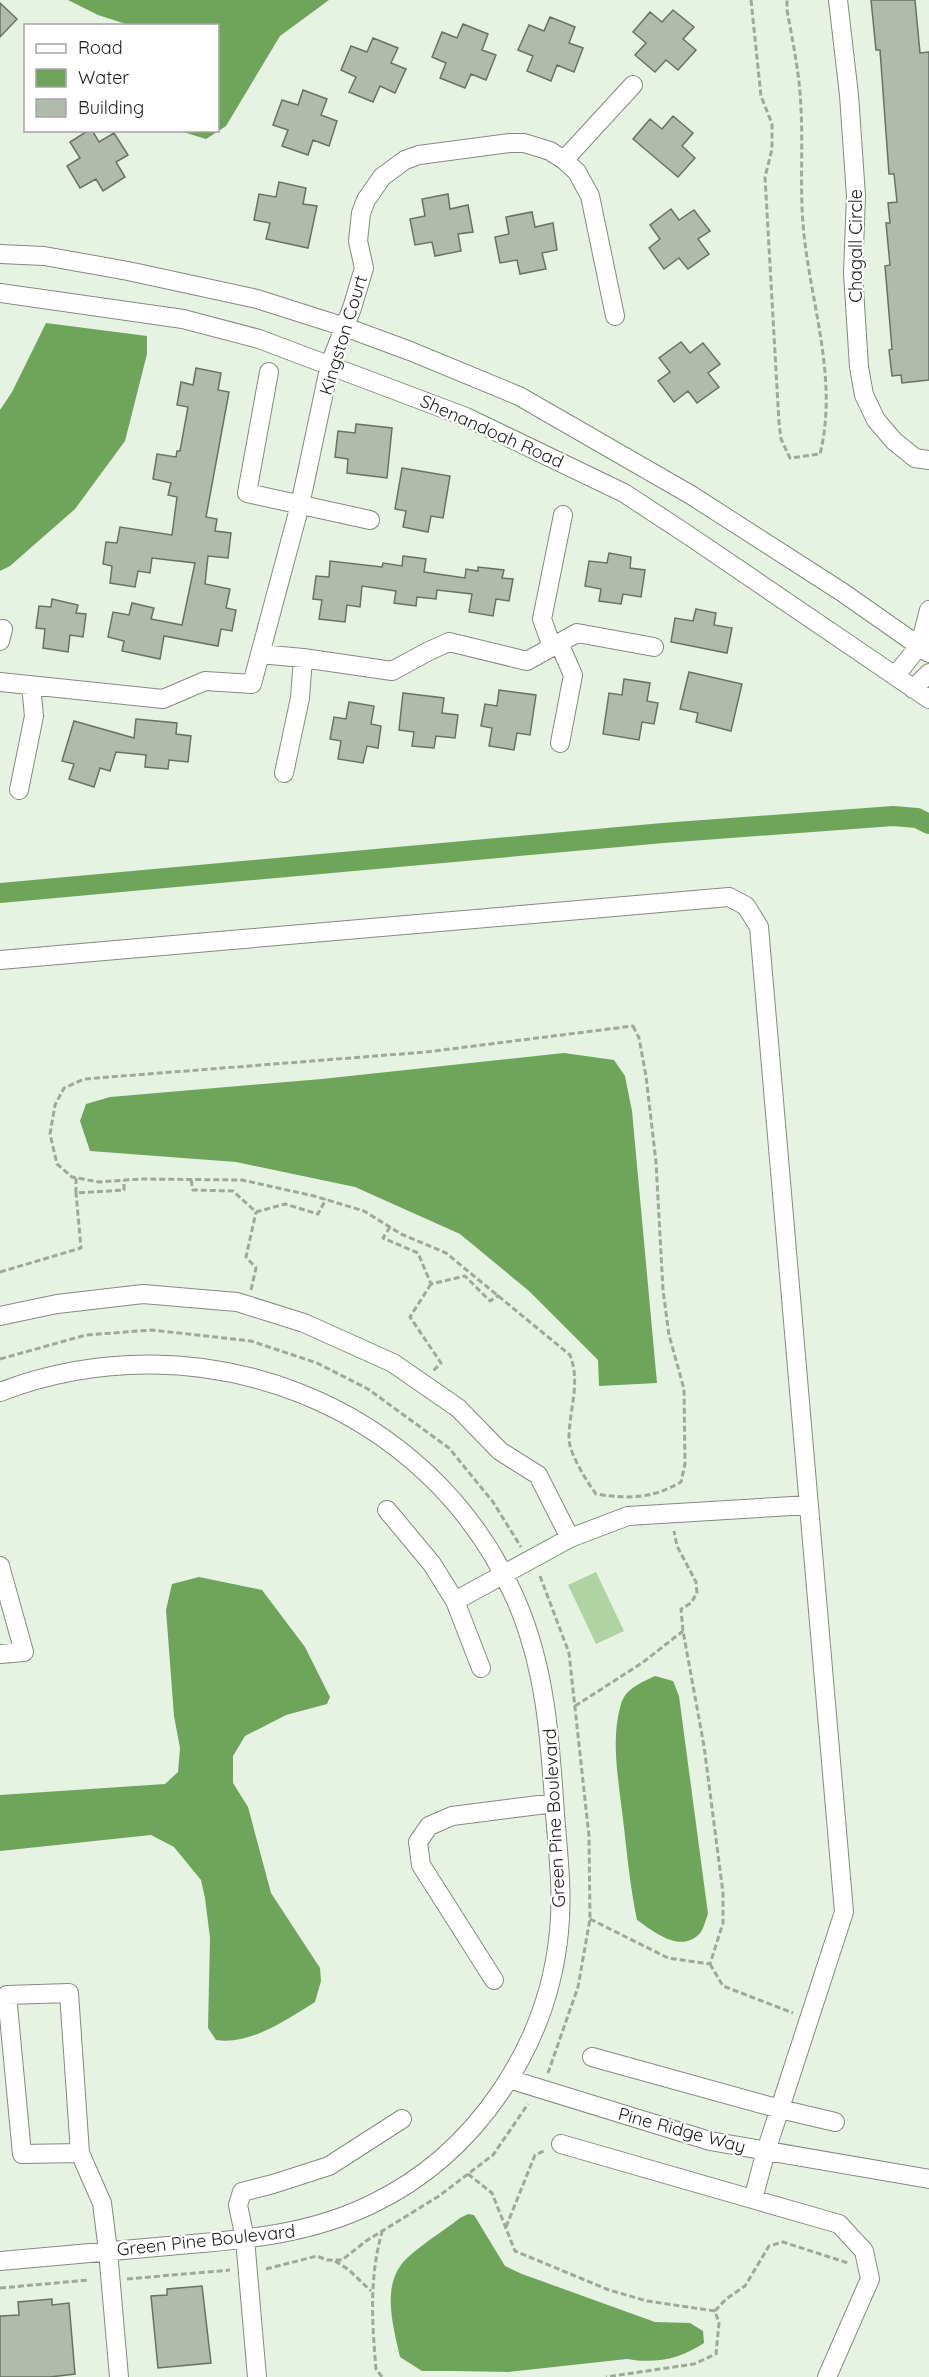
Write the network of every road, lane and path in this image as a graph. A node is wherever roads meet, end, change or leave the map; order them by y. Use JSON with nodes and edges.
{"nodes":[{"id":1,"x":751,"y":0,"type":"edge"},
{"id":2,"x":788,"y":0,"type":"edge"},
{"id":3,"x":838,"y":0,"type":"edge"},
{"id":4,"x":633,"y":85,"type":"dead end"},
{"id":5,"x":564,"y":160,"type":"junction"},
{"id":6,"x":0,"y":254,"type":"edge"},
{"id":7,"x":0,"y":293,"type":"edge"},
{"id":8,"x":615,"y":316,"type":"dead end"},
{"id":9,"x":345,"y":327,"type":"junction"},
{"id":10,"x":330,"y":364,"type":"junction"},
{"id":11,"x":269,"y":372,"type":"dead end"},
{"id":12,"x":929,"y":460,"type":"edge"},
{"id":13,"x":300,"y":506,"type":"junction"},
{"id":14,"x":563,"y":515,"type":"dead end"},
{"id":15,"x":370,"y":520,"type":"dead end"},
{"id":16,"x":929,"y":610,"type":"edge"},
{"id":17,"x":556,"y":645,"type":"junction"},
{"id":18,"x":654,"y":647,"type":"dead end"},
{"id":19,"x":924,"y":649,"type":"edge"},
{"id":20,"x":260,"y":654,"type":"junction"},
{"id":21,"x":303,"y":658,"type":"junction"},
{"id":22,"x":929,"y":673,"type":"edge"},
{"id":23,"x":896,"y":676,"type":"junction"},
{"id":24,"x":16,"y":684,"type":"edge"},
{"id":25,"x":914,"y":688,"type":"junction"},
{"id":26,"x":0,"y":695,"type":"edge"},
{"id":27,"x":929,"y":699,"type":"edge"},
{"id":28,"x":560,"y":743,"type":"dead end"},
{"id":29,"x":284,"y":773,"type":"dead end"},
{"id":30,"x":19,"y":789,"type":"dead end"},
{"id":31,"x":0,"y":960,"type":"edge"},
{"id":32,"x":76,"y":1178,"type":"junction"},
{"id":33,"x":124,"y":1180,"type":"junction"},
{"id":34,"x":191,"y":1180,"type":"junction"},
{"id":35,"x":76,"y":1193,"type":"junction"},
{"id":36,"x":326,"y":1199,"type":"junction"},
{"id":37,"x":256,"y":1212,"type":"junction"},
{"id":38,"x":390,"y":1227,"type":"junction"},
{"id":39,"x":0,"y":1272,"type":"edge"},
{"id":40,"x":431,"y":1284,"type":"junction"},
{"id":41,"x":499,"y":1295,"type":"junction"},
{"id":42,"x":248,"y":1305,"type":"junction"},
{"id":43,"x":0,"y":1316,"type":"edge"},
{"id":44,"x":423,"y":1384,"type":"junction"},
{"id":45,"x":0,"y":1392,"type":"edge"},
{"id":46,"x":809,"y":1505,"type":"junction"},
{"id":47,"x":387,"y":1510,"type":"dead end"},
{"id":48,"x":674,"y":1531,"type":"dead end"},
{"id":49,"x":570,"y":1538,"type":"junction"},
{"id":50,"x":0,"y":1566,"type":"edge"},
{"id":51,"x":503,"y":1574,"type":"junction"},
{"id":52,"x":455,"y":1601,"type":"junction"},
{"id":53,"x":683,"y":1631,"type":"junction"},
{"id":54,"x":0,"y":1654,"type":"edge"},
{"id":55,"x":481,"y":1668,"type":"dead end"},
{"id":56,"x":575,"y":1706,"type":"dead end"},
{"id":57,"x":554,"y":1803,"type":"junction"},
{"id":58,"x":590,"y":1919,"type":"dead end"},
{"id":59,"x":710,"y":1965,"type":"junction"},
{"id":60,"x":494,"y":1980,"type":"dead end"},
{"id":61,"x":809,"y":2020,"type":"junction"},
{"id":62,"x":592,"y":2057,"type":"dead end"},
{"id":63,"x":509,"y":2079,"type":"junction"},
{"id":64,"x":780,"y":2109,"type":"junction"},
{"id":65,"x":402,"y":2119,"type":"dead end"},
{"id":66,"x":835,"y":2122,"type":"dead end"},
{"id":67,"x":561,"y":2144,"type":"joint"},
{"id":68,"x":766,"y":2151,"type":"junction"},
{"id":69,"x":80,"y":2152,"type":"junction"},
{"id":70,"x":468,"y":2174,"type":"dead end"},
{"id":71,"x":929,"y":2179,"type":"edge"},
{"id":72,"x":753,"y":2199,"type":"junction"},
{"id":73,"x":506,"y":2228,"type":"junction"},
{"id":74,"x":382,"y":2231,"type":"dead end"},
{"id":75,"x":245,"y":2239,"type":"junction"},
{"id":76,"x":108,"y":2252,"type":"junction"},
{"id":77,"x":334,"y":2260,"type":"dead end"},
{"id":78,"x":0,"y":2261,"type":"edge"},
{"id":79,"x":230,"y":2270,"type":"dead end"},
{"id":80,"x":868,"y":2270,"type":"junction"},
{"id":81,"x":124,"y":2279,"type":"dead end"},
{"id":82,"x":89,"y":2280,"type":"dead end"},
{"id":83,"x":0,"y":2288,"type":"edge"},
{"id":84,"x":372,"y":2292,"type":"junction"},
{"id":85,"x":715,"y":2311,"type":"junction"},
{"id":86,"x":118,"y":2377,"type":"edge"},
{"id":87,"x":257,"y":2377,"type":"edge"},
{"id":88,"x":382,"y":2377,"type":"edge"},
{"id":89,"x":606,"y":2377,"type":"edge"},
{"id":90,"x":827,"y":2377,"type":"edge"}],
"edges":[{"from":1,"to":2,"type":"path"},
{"from":3,"to":12,"type":"street","name":"Chagall Circle"},
{"from":4,"to":5,"type":"street"},
{"from":5,"to":8,"type":"street","name":"Kingston Court"},
{"from":5,"to":9,"type":"street","name":"Kingston Court"},
{"from":6,"to":9,"type":"street","name":"Shenandoah Road"},
{"from":7,"to":10,"type":"street","name":"Shenandoah Road"},
{"from":9,"to":10,"type":"street","name":"Kingston Court"},
{"from":9,"to":19,"type":"street","name":"Shenandoah Road"},
{"from":10,"to":13,"type":"street","name":"Kingston Court"},
{"from":10,"to":23,"type":"street","name":"Shenandoah Road"},
{"from":11,"to":13,"type":"street"},
{"from":13,"to":15,"type":"street"},
{"from":13,"to":20,"type":"street","name":"Kingston Court"},
{"from":14,"to":17,"type":"street"},
{"from":16,"to":19,"type":"street"},
{"from":17,"to":18,"type":"street"},
{"from":17,"to":21,"type":"street"},
{"from":17,"to":28,"type":"street"},
{"from":19,"to":23,"type":"street"},
{"from":20,"to":21,"type":"street"},
{"from":20,"to":24,"type":"street","name":"Kingston Court"},
{"from":21,"to":29,"type":"street"},
{"from":22,"to":25,"type":"street"},
{"from":23,"to":25,"type":"street","name":"Shenandoah Road"},
{"from":24,"to":26,"type":"street"},
{"from":24,"to":30,"type":"street"},
{"from":25,"to":27,"type":"street","name":"Shenandoah Road"},
{"from":31,"to":46,"type":"street"},
{"from":32,"to":33,"type":"path"},
{"from":32,"to":35,"type":"path"},
{"from":32,"to":41,"type":"path"},
{"from":33,"to":34,"type":"path"},
{"from":33,"to":35,"type":"path"},
{"from":34,"to":36,"type":"path"},
{"from":34,"to":37,"type":"path"},
{"from":35,"to":39,"type":"path"},
{"from":36,"to":37,"type":"path"},
{"from":36,"to":38,"type":"path"},
{"from":37,"to":42,"type":"path"},
{"from":38,"to":40,"type":"path"},
{"from":38,"to":41,"type":"path"},
{"from":40,"to":41,"type":"path"},
{"from":40,"to":44,"type":"path"},
{"from":42,"to":43,"type":"street"},
{"from":42,"to":44,"type":"street"},
{"from":44,"to":49,"type":"street"},
{"from":45,"to":51,"type":"street","name":"Green Pine Boulevard"},
{"from":46,"to":49,"type":"street"},
{"from":46,"to":61,"type":"street"},
{"from":47,"to":52,"type":"street"},
{"from":48,"to":53,"type":"path"},
{"from":49,"to":51,"type":"street"},
{"from":50,"to":54,"type":"street"},
{"from":51,"to":52,"type":"street"},
{"from":51,"to":57,"type":"street","name":"Green Pine Boulevard"},
{"from":52,"to":55,"type":"street"},
{"from":53,"to":56,"type":"path"},
{"from":53,"to":59,"type":"path"},
{"from":57,"to":60,"type":"street"},
{"from":57,"to":63,"type":"street","name":"Green Pine Boulevard"},
{"from":58,"to":59,"type":"path"},
{"from":59,"to":61,"type":"path"},
{"from":61,"to":64,"type":"street"},
{"from":62,"to":64,"type":"street"},
{"from":63,"to":68,"type":"street","name":"Pine Ridge Way"},
{"from":63,"to":75,"type":"street","name":"Green Pine Boulevard"},
{"from":64,"to":66,"type":"street"},
{"from":64,"to":68,"type":"street"},
{"from":65,"to":75,"type":"street"},
{"from":67,"to":72,"type":"street"},
{"from":67,"to":73,"type":"path"},
{"from":68,"to":71,"type":"street","name":"Pine Ridge Way"},
{"from":68,"to":72,"type":"street"},
{"from":69,"to":69,"type":"street"},
{"from":69,"to":76,"type":"street"},
{"from":70,"to":73,"type":"path"},
{"from":72,"to":80,"type":"street"},
{"from":73,"to":85,"type":"path"},
{"from":74,"to":84,"type":"path"},
{"from":75,"to":76,"type":"street","name":"Green Pine Boulevard"},
{"from":75,"to":87,"type":"street"},
{"from":76,"to":78,"type":"street","name":"Green Pine Boulevard"},
{"from":76,"to":86,"type":"street"},
{"from":77,"to":84,"type":"path"},
{"from":79,"to":81,"type":"path"},
{"from":80,"to":85,"type":"path"},
{"from":80,"to":90,"type":"street"},
{"from":82,"to":83,"type":"path"},
{"from":84,"to":88,"type":"path"},
{"from":85,"to":89,"type":"path"}]}
